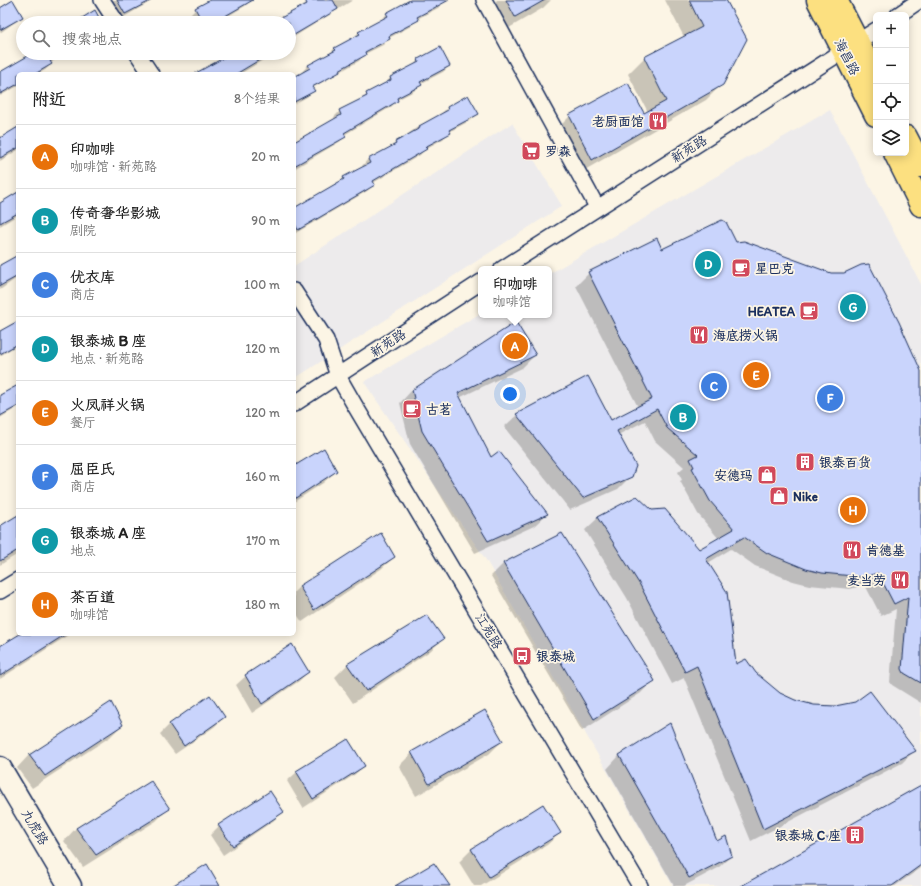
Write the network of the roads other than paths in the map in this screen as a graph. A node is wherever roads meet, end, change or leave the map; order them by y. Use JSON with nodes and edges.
{"nodes":[{"id":1,"x":102,"y":0,"type":"edge"},
{"id":2,"x":484,"y":0,"type":"edge"},
{"id":3,"x":818,"y":0,"type":"edge"},
{"id":4,"x":836,"y":0,"type":"edge"},
{"id":5,"x":920,"y":0,"type":"edge"},
{"id":6,"x":902,"y":12,"type":"edge"},
{"id":7,"x":113,"y":16,"type":"edge"},
{"id":8,"x":873,"y":32,"type":"edge"},
{"id":9,"x":851,"y":47,"type":"junction"},
{"id":10,"x":142,"y":60,"type":"edge"},
{"id":11,"x":150,"y":72,"type":"edge"},
{"id":12,"x":873,"y":74,"type":"edge"},
{"id":13,"x":873,"y":107,"type":"edge"},
{"id":14,"x":909,"y":143,"type":"edge"},
{"id":15,"x":896,"y":156,"type":"edge"},
{"id":16,"x":921,"y":166,"type":"edge"},
{"id":17,"x":921,"y":205,"type":"edge"},
{"id":18,"x":597,"y":207,"type":"junction"},
{"id":19,"x":507,"y":266,"type":"edge"},
{"id":20,"x":478,"y":284,"type":"edge"},
{"id":21,"x":296,"y":294,"type":"edge"},
{"id":22,"x":338,"y":376,"type":"junction"},
{"id":23,"x":296,"y":403,"type":"edge"},
{"id":24,"x":16,"y":581,"type":"edge"},
{"id":25,"x":0,"y":592,"type":"edge"},
{"id":26,"x":0,"y":768,"type":"edge"},
{"id":27,"x":70,"y":886,"type":"edge"},
{"id":28,"x":640,"y":886,"type":"edge"}],
"edges":[{"from":1,"to":7,"type":"street"},
{"from":2,"to":18,"type":"street"},
{"from":3,"to":9,"type":"main road","name":"海昌路"},
{"from":4,"to":9,"type":"main road","name":"海昌路"},
{"from":5,"to":6,"type":"street"},
{"from":8,"to":9,"type":"street","name":"新苑路"},
{"from":9,"to":12,"type":"main road","name":"海昌路"},
{"from":9,"to":13,"type":"main road","name":"海昌路"},
{"from":9,"to":18,"type":"street","name":"新苑路"},
{"from":10,"to":11,"type":"street"},
{"from":14,"to":16,"type":"main road"},
{"from":15,"to":17,"type":"main road"},
{"from":18,"to":19,"type":"street","name":"新苑路"},
{"from":20,"to":22,"type":"street","name":"新苑路"},
{"from":21,"to":22,"type":"street","name":"江苑路"},
{"from":22,"to":23,"type":"street","name":"新苑路"},
{"from":22,"to":28,"type":"street","name":"江苑路"},
{"from":24,"to":25,"type":"street"},
{"from":26,"to":27,"type":"street","name":"九虎路"}]}
